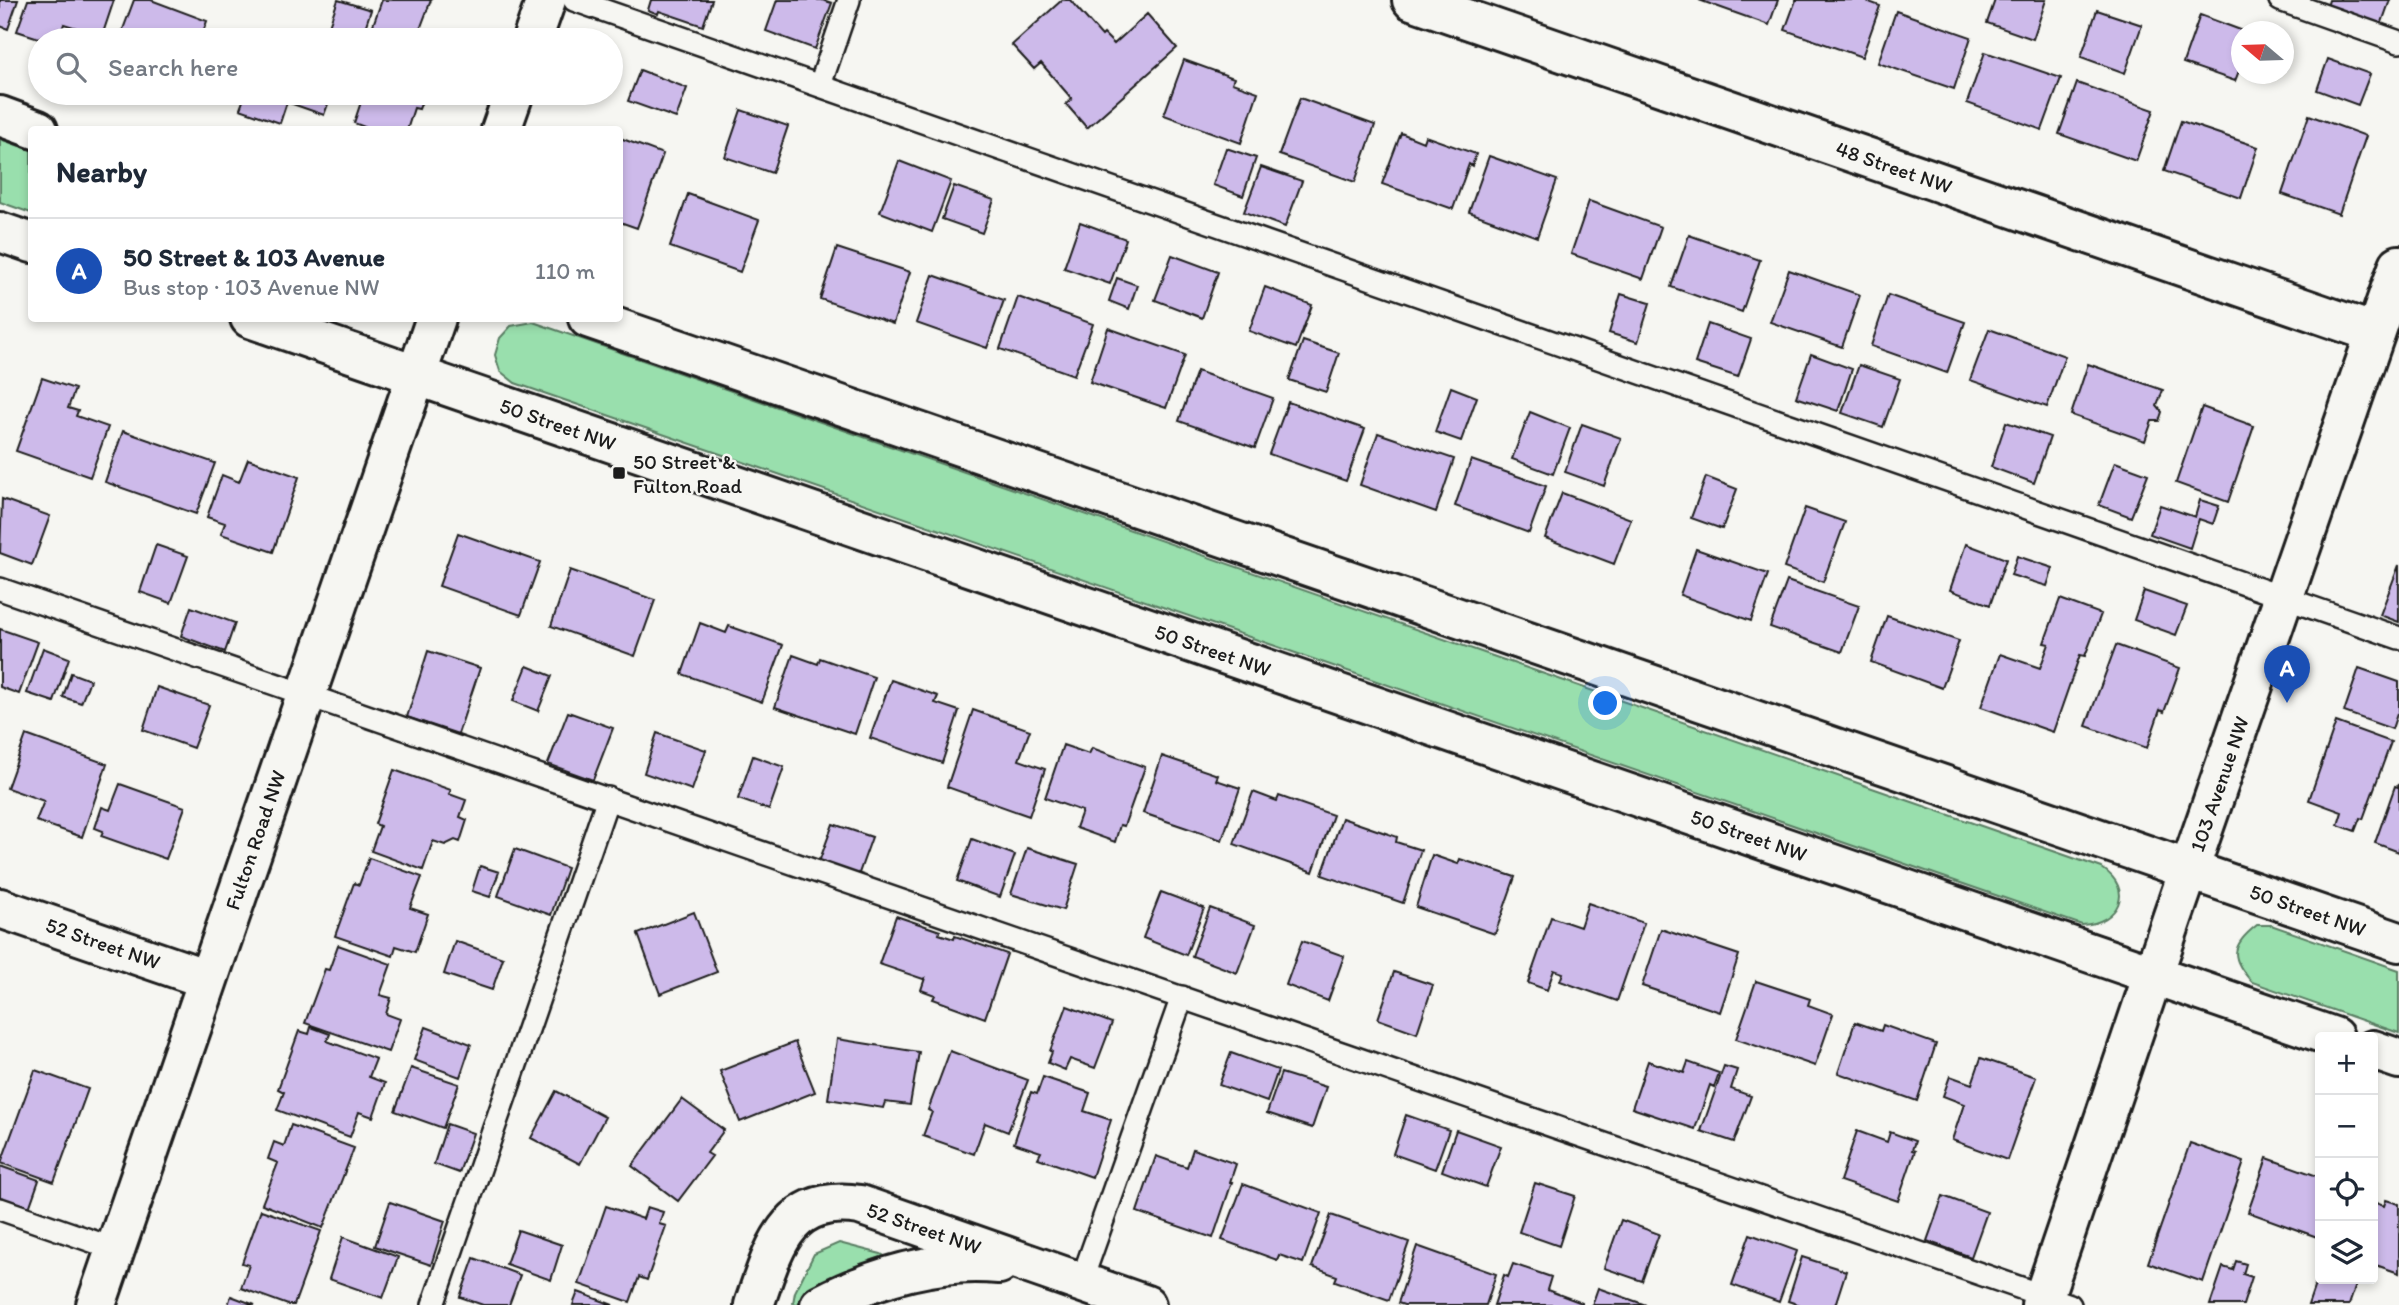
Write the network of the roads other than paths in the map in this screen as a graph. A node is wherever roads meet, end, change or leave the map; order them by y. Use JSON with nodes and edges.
{"nodes":[{"id":1,"x":546,"y":0,"type":"edge"},
{"id":2,"x":574,"y":0,"type":"edge"},
{"id":3,"x":849,"y":0,"type":"edge"},
{"id":4,"x":1412,"y":0,"type":"edge"},
{"id":5,"x":2280,"y":0,"type":"edge"},
{"id":6,"x":536,"y":28,"type":"edge"},
{"id":7,"x":2399,"y":42,"type":"edge"},
{"id":8,"x":820,"y":85,"type":"junction"},
{"id":9,"x":510,"y":105,"type":"edge"},
{"id":10,"x":0,"y":116,"type":"edge"},
{"id":11,"x":28,"y":126,"type":"edge"},
{"id":12,"x":502,"y":126,"type":"edge"},
{"id":13,"x":0,"y":232,"type":"edge"},
{"id":14,"x":28,"y":242,"type":"edge"},
{"id":15,"x":2399,"y":265,"type":"edge"},
{"id":16,"x":262,"y":322,"type":"edge"},
{"id":17,"x":435,"y":322,"type":"edge"},
{"id":18,"x":601,"y":322,"type":"edge"},
{"id":19,"x":2375,"y":333,"type":"junction"},
{"id":20,"x":417,"y":376,"type":"junction"},
{"id":21,"x":0,"y":589,"type":"edge"},
{"id":22,"x":2284,"y":598,"type":"junction"},
{"id":23,"x":2399,"y":638,"type":"edge"},
{"id":24,"x":306,"y":695,"type":"junction"},
{"id":25,"x":608,"y":798,"type":"junction"},
{"id":26,"x":2189,"y":869,"type":"junction"},
{"id":27,"x":0,"y":908,"type":"edge"},
{"id":28,"x":2399,"y":942,"type":"edge"},
{"id":29,"x":2153,"y":975,"type":"junction"},
{"id":30,"x":207,"y":979,"type":"junction"},
{"id":31,"x":1182,"y":997,"type":"junction"},
{"id":32,"x":2319,"y":1032,"type":"edge"},
{"id":33,"x":2378,"y":1053,"type":"edge"},
{"id":34,"x":2399,"y":1059,"type":"edge"},
{"id":35,"x":0,"y":1209,"type":"edge"},
{"id":36,"x":115,"y":1249,"type":"junction"},
{"id":37,"x":1036,"y":1267,"type":"junction"},
{"id":38,"x":1081,"y":1283,"type":"junction"},
{"id":39,"x":835,"y":1297,"type":"edge"},
{"id":40,"x":2052,"y":1302,"type":"edge"},
{"id":41,"x":96,"y":1305,"type":"edge"},
{"id":42,"x":433,"y":1305,"type":"edge"},
{"id":43,"x":754,"y":1305,"type":"edge"},
{"id":44,"x":1146,"y":1305,"type":"edge"}],
"edges":[{"from":1,"to":6,"type":"main road"},
{"from":2,"to":8,"type":"lane"},
{"from":3,"to":8,"type":"lane"},
{"from":4,"to":19,"type":"main road","name":"48 Street NW"},
{"from":5,"to":7,"type":"lane"},
{"from":8,"to":22,"type":"lane"},
{"from":9,"to":12,"type":"main road"},
{"from":10,"to":11,"type":"main road"},
{"from":13,"to":14,"type":"main road"},
{"from":15,"to":19,"type":"main road","name":"103 Avenue NW"},
{"from":16,"to":20,"type":"main road","name":"50 Street NW"},
{"from":17,"to":20,"type":"main road","name":"Fulton Road NW"},
{"from":18,"to":26,"type":"main road","name":"50 Street NW"},
{"from":19,"to":22,"type":"main road","name":"103 Avenue NW"},
{"from":20,"to":24,"type":"main road","name":"Fulton Road NW"},
{"from":20,"to":29,"type":"main road","name":"50 Street NW"},
{"from":21,"to":24,"type":"lane"},
{"from":22,"to":23,"type":"lane"},
{"from":22,"to":26,"type":"main road","name":"103 Avenue NW"},
{"from":24,"to":25,"type":"lane"},
{"from":24,"to":30,"type":"main road","name":"Fulton Road NW"},
{"from":25,"to":31,"type":"lane"},
{"from":25,"to":42,"type":"lane"},
{"from":26,"to":28,"type":"main road","name":"50 Street NW"},
{"from":26,"to":29,"type":"main road","name":"103 Avenue NW"},
{"from":27,"to":30,"type":"main road","name":"52 Street NW"},
{"from":29,"to":32,"type":"main road","name":"50 Street NW"},
{"from":29,"to":40,"type":"main road","name":"103 Avenue NW"},
{"from":30,"to":36,"type":"main road","name":"Fulton Road NW"},
{"from":31,"to":38,"type":"lane"},
{"from":31,"to":40,"type":"lane"},
{"from":33,"to":34,"type":"main road"},
{"from":35,"to":36,"type":"lane"},
{"from":36,"to":41,"type":"main road","name":"Fulton Road NW"},
{"from":37,"to":38,"type":"main road","name":"52 Street NW"},
{"from":37,"to":39,"type":"main road","name":"52 Street NW"},
{"from":37,"to":43,"type":"main road","name":"52 Street NW"},
{"from":38,"to":44,"type":"main road","name":"52 Street NW"}]}
